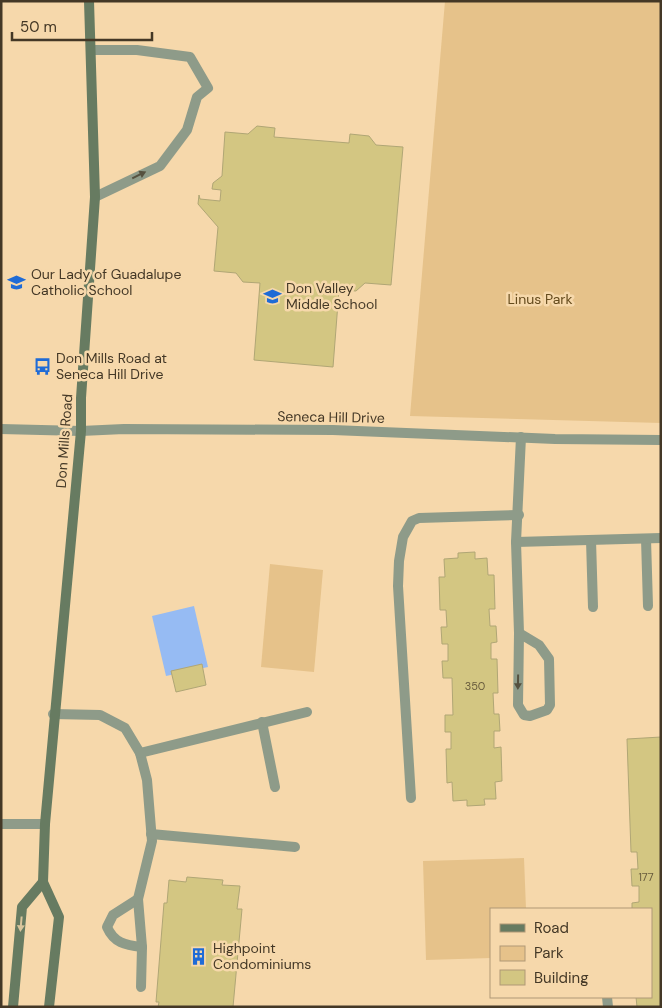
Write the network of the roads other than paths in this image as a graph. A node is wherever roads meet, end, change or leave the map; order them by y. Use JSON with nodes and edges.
{"nodes":[{"id":1,"x":90,"y":1,"type":"edge"},
{"id":2,"x":91,"y":50,"type":"junction"},
{"id":3,"x":95,"y":197,"type":"junction"},
{"id":4,"x":1,"y":428,"type":"edge"},
{"id":5,"x":81,"y":431,"type":"junction"},
{"id":6,"x":521,"y":437,"type":"junction"},
{"id":7,"x":661,"y":440,"type":"edge"},
{"id":8,"x":519,"y":515,"type":"junction"},
{"id":9,"x":661,"y":538,"type":"edge"},
{"id":10,"x":646,"y":539,"type":"junction"},
{"id":11,"x":591,"y":540,"type":"junction"},
{"id":12,"x":516,"y":542,"type":"junction"},
{"id":13,"x":648,"y":606,"type":"dead end"},
{"id":14,"x":593,"y":607,"type":"dead end"},
{"id":15,"x":519,"y":633,"type":"junction"},
{"id":16,"x":307,"y":712,"type":"dead end"},
{"id":17,"x":53,"y":714,"type":"junction"},
{"id":18,"x":262,"y":722,"type":"junction"},
{"id":19,"x":140,"y":753,"type":"junction"},
{"id":20,"x":275,"y":787,"type":"dead end"},
{"id":21,"x":411,"y":798,"type":"dead end"},
{"id":22,"x":1,"y":824,"type":"edge"},
{"id":23,"x":45,"y":824,"type":"junction"},
{"id":24,"x":151,"y":834,"type":"junction"},
{"id":25,"x":295,"y":847,"type":"dead end"},
{"id":26,"x":43,"y":882,"type":"junction"},
{"id":27,"x":138,"y":899,"type":"junction"},
{"id":28,"x":142,"y":948,"type":"junction"},
{"id":29,"x":141,"y":987,"type":"dead end"},
{"id":30,"x":13,"y":1007,"type":"edge"},
{"id":31,"x":50,"y":1007,"type":"edge"}],
"edges":[{"from":1,"to":2,"type":"main road","name":"Don Mills Road"},
{"from":2,"to":3,"type":"main road","name":"Don Mills Road"},
{"from":3,"to":2,"type":"street","one_way":true},
{"from":3,"to":5,"type":"main road","name":"Don Mills Road"},
{"from":4,"to":5,"type":"street","name":"Seneca Hill Drive"},
{"from":5,"to":6,"type":"street","name":"Seneca Hill Drive"},
{"from":5,"to":17,"type":"main road","name":"Don Mills Road"},
{"from":6,"to":7,"type":"street","name":"Seneca Hill Drive"},
{"from":6,"to":8,"type":"street"},
{"from":8,"to":12,"type":"street"},
{"from":8,"to":21,"type":"street"},
{"from":9,"to":10,"type":"street"},
{"from":10,"to":11,"type":"street"},
{"from":10,"to":13,"type":"street"},
{"from":11,"to":12,"type":"street"},
{"from":11,"to":14,"type":"street"},
{"from":12,"to":15,"type":"street"},
{"from":15,"to":15,"type":"street","one_way":true},
{"from":16,"to":18,"type":"street"},
{"from":17,"to":19,"type":"street"},
{"from":17,"to":23,"type":"main road","name":"Don Mills Road"},
{"from":18,"to":19,"type":"street"},
{"from":18,"to":20,"type":"street"},
{"from":19,"to":24,"type":"street"},
{"from":22,"to":23,"type":"street"},
{"from":23,"to":26,"type":"main road","name":"Don Mills Road"},
{"from":24,"to":25,"type":"street"},
{"from":24,"to":27,"type":"street"},
{"from":26,"to":30,"type":"main road","one_way":true},
{"from":26,"to":31,"type":"main road","name":"Don Mills Road"},
{"from":27,"to":28,"type":"street"},
{"from":27,"to":28,"type":"street"},
{"from":28,"to":29,"type":"street"}]}
